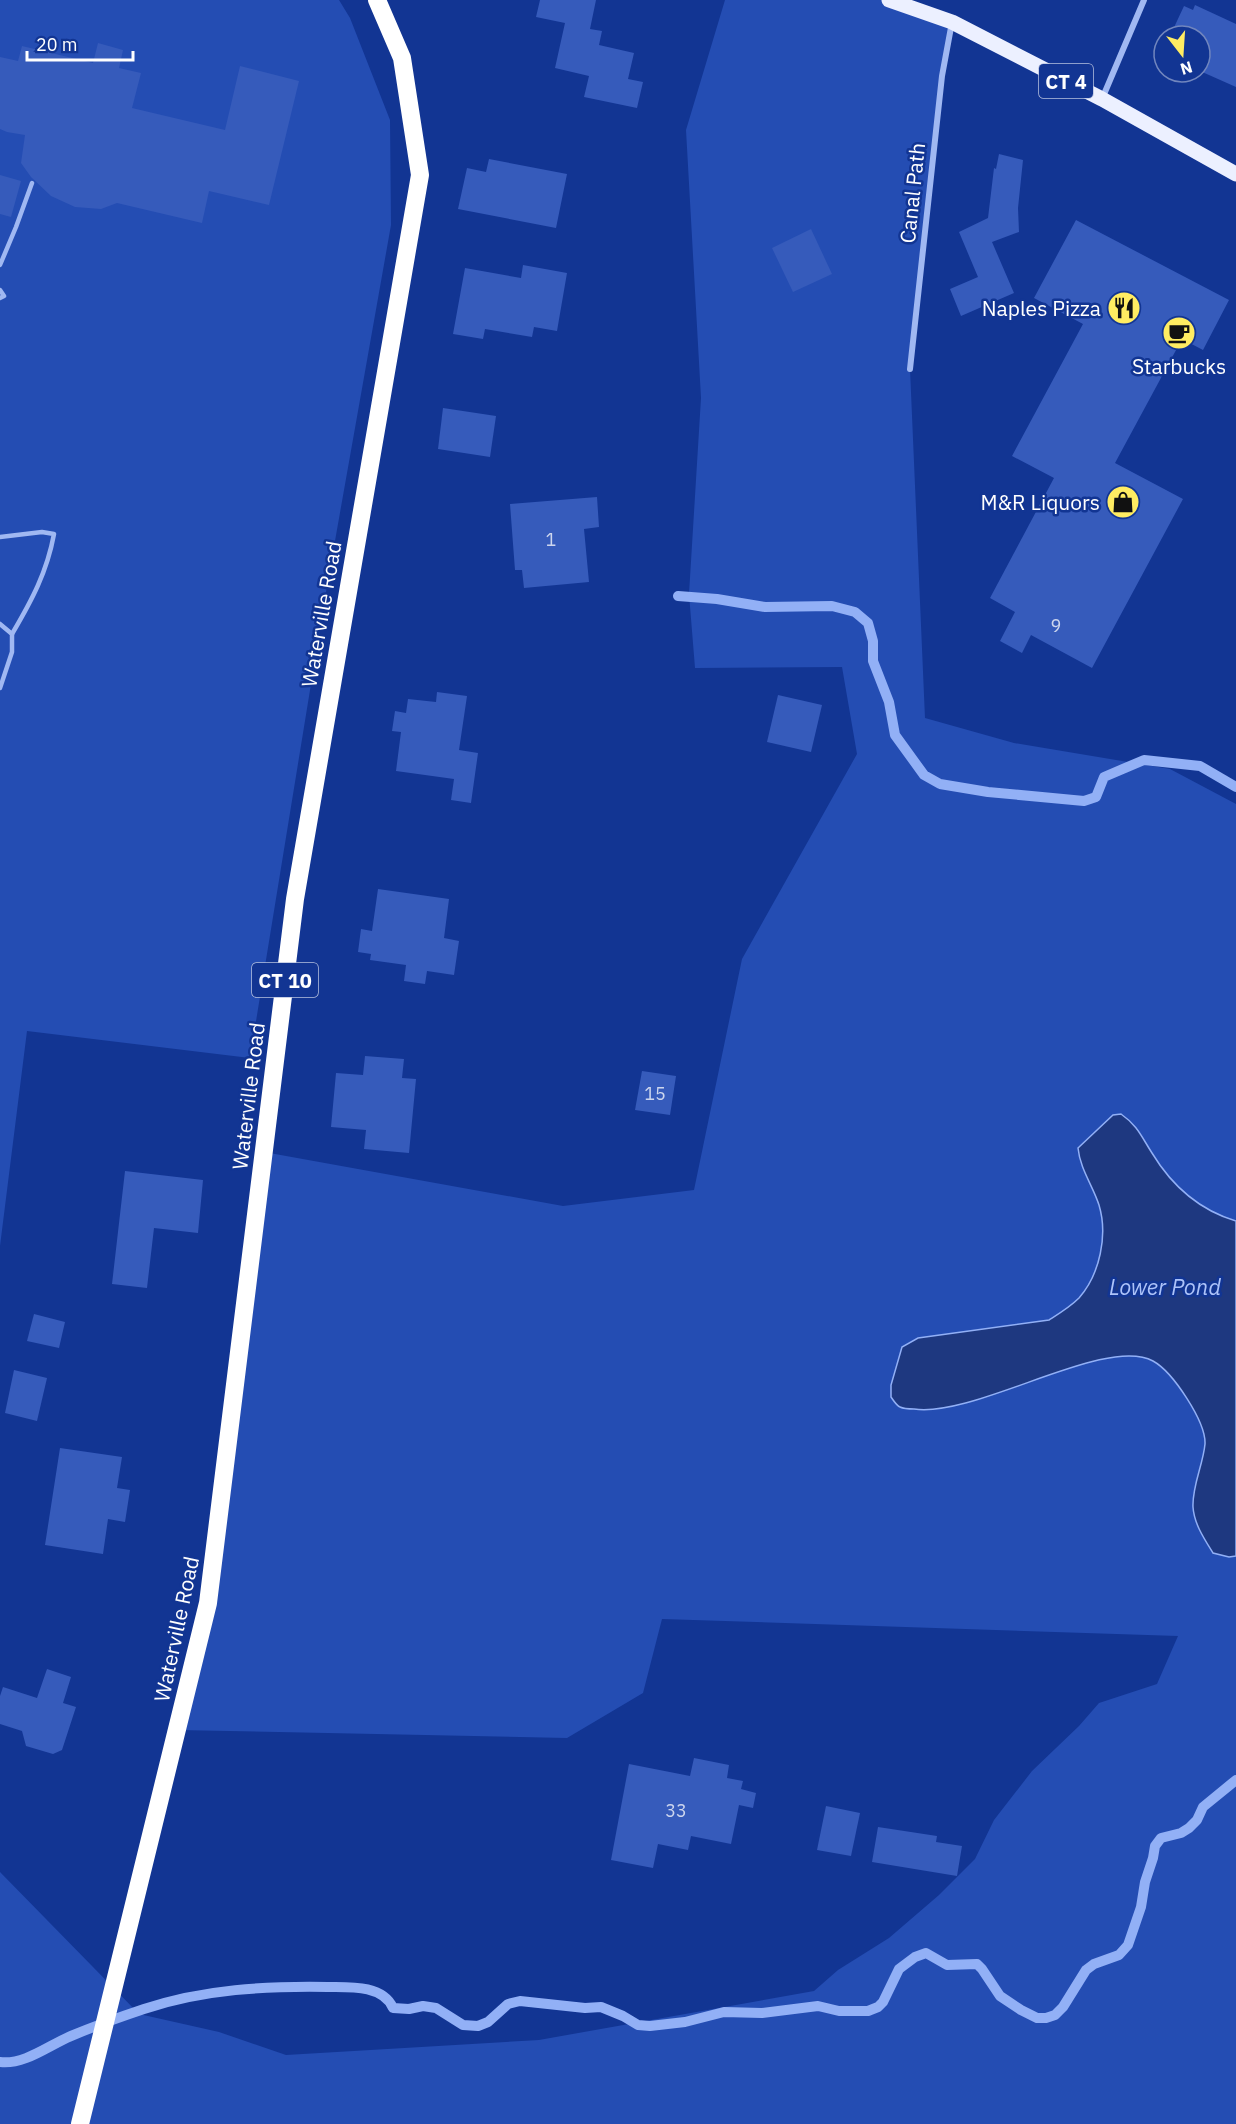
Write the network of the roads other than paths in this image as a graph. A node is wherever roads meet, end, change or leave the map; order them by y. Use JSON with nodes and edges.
{"nodes":[{"id":1,"x":377,"y":0,"type":"edge"},
{"id":2,"x":1144,"y":0,"type":"edge"},
{"id":3,"x":898,"y":1,"type":"edge"},
{"id":4,"x":952,"y":22,"type":"junction"},
{"id":5,"x":1102,"y":99,"type":"junction"},
{"id":6,"x":1236,"y":174,"type":"edge"},
{"id":7,"x":32,"y":183,"type":"dead end"},
{"id":8,"x":0,"y":266,"type":"edge"},
{"id":9,"x":0,"y":290,"type":"edge"},
{"id":10,"x":0,"y":298,"type":"edge"},
{"id":11,"x":910,"y":369,"type":"dead end"},
{"id":12,"x":0,"y":537,"type":"edge"},
{"id":13,"x":0,"y":624,"type":"edge"},
{"id":14,"x":12,"y":634,"type":"junction"},
{"id":15,"x":0,"y":688,"type":"edge"},
{"id":16,"x":80,"y":2124,"type":"edge"}],
"edges":[{"from":1,"to":16,"type":"highway","name":"Waterville Road","number":"CT 10"},
{"from":2,"to":5,"type":"street"},
{"from":3,"to":4,"type":"main road","number":"CT 4"},
{"from":4,"to":5,"type":"main road","number":"CT 4"},
{"from":4,"to":11,"type":"street","name":"Canal Path"},
{"from":5,"to":6,"type":"main road","number":"CT 4"},
{"from":7,"to":8,"type":"lane"},
{"from":9,"to":10,"type":"lane"},
{"from":12,"to":14,"type":"lane"},
{"from":13,"to":14,"type":"lane"},
{"from":14,"to":15,"type":"lane"}]}
